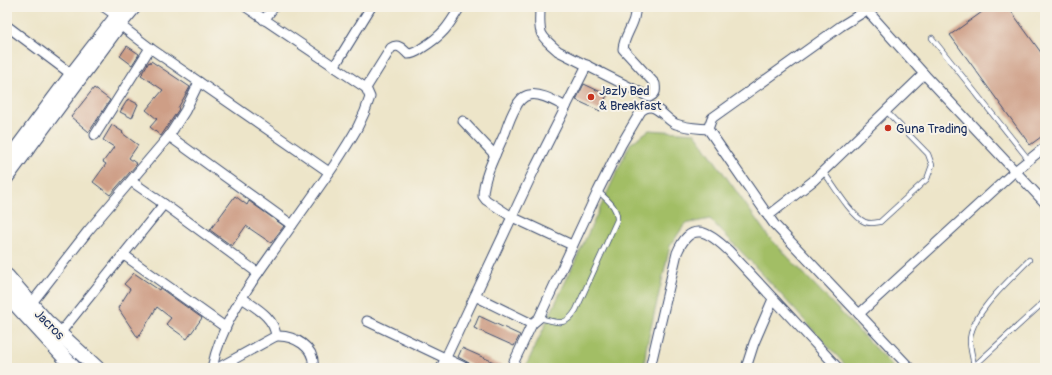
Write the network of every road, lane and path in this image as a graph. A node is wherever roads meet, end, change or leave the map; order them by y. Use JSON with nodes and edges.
{"nodes":[{"id":1,"x":104,"y":7,"type":"edge"},
{"id":2,"x":135,"y":7,"type":"edge"},
{"id":3,"x":246,"y":7,"type":"edge"},
{"id":4,"x":274,"y":7,"type":"edge"},
{"id":5,"x":371,"y":7,"type":"edge"},
{"id":6,"x":460,"y":7,"type":"edge"},
{"id":7,"x":539,"y":7,"type":"edge"},
{"id":8,"x":635,"y":7,"type":"edge"},
{"id":9,"x":867,"y":8,"type":"edge"},
{"id":10,"x":120,"y":16,"type":"edge"},
{"id":11,"x":264,"y":20,"type":"junction"},
{"id":12,"x":7,"y":26,"type":"edge"},
{"id":13,"x":932,"y":38,"type":"dead end"},
{"id":14,"x":150,"y":48,"type":"junction"},
{"id":15,"x":586,"y":65,"type":"junction"},
{"id":16,"x":334,"y":67,"type":"junction"},
{"id":17,"x":71,"y":74,"type":"junction"},
{"id":18,"x":924,"y":74,"type":"junction"},
{"id":19,"x":199,"y":82,"type":"junction"},
{"id":20,"x":366,"y":88,"type":"junction"},
{"id":21,"x":650,"y":102,"type":"junction"},
{"id":22,"x":566,"y":107,"type":"junction"},
{"id":23,"x":886,"y":111,"type":"junction"},
{"id":24,"x":463,"y":121,"type":"dead end"},
{"id":25,"x":708,"y":129,"type":"junction"},
{"id":26,"x":95,"y":135,"type":"dead end"},
{"id":27,"x":170,"y":136,"type":"junction"},
{"id":28,"x":1045,"y":147,"type":"edge"},
{"id":29,"x":495,"y":155,"type":"junction"},
{"id":30,"x":7,"y":160,"type":"edge"},
{"id":31,"x":1029,"y":160,"type":"junction"},
{"id":32,"x":823,"y":171,"type":"junction"},
{"id":33,"x":1015,"y":171,"type":"junction"},
{"id":34,"x":329,"y":172,"type":"junction"},
{"id":35,"x":7,"y":178,"type":"edge"},
{"id":36,"x":131,"y":181,"type":"junction"},
{"id":37,"x":598,"y":190,"type":"junction"},
{"id":38,"x":1045,"y":203,"type":"edge"},
{"id":39,"x":164,"y":204,"type":"junction"},
{"id":40,"x":768,"y":216,"type":"junction"},
{"id":41,"x":512,"y":217,"type":"junction"},
{"id":42,"x":292,"y":225,"type":"junction"},
{"id":43,"x":572,"y":245,"type":"junction"},
{"id":44,"x":124,"y":255,"type":"junction"},
{"id":45,"x":1029,"y":260,"type":"dead end"},
{"id":46,"x":258,"y":273,"type":"junction"},
{"id":47,"x":7,"y":276,"type":"edge"},
{"id":48,"x":7,"y":295,"type":"edge"},
{"id":49,"x":475,"y":296,"type":"junction"},
{"id":50,"x":242,"y":298,"type":"junction"},
{"id":51,"x":773,"y":299,"type":"junction"},
{"id":52,"x":1045,"y":301,"type":"edge"},
{"id":53,"x":31,"y":304,"type":"junction"},
{"id":54,"x":859,"y":314,"type":"junction"},
{"id":55,"x":367,"y":321,"type":"dead end"},
{"id":56,"x":535,"y":321,"type":"junction"},
{"id":57,"x":225,"y":327,"type":"junction"},
{"id":58,"x":276,"y":336,"type":"junction"},
{"id":59,"x":55,"y":339,"type":"junction"},
{"id":60,"x":445,"y":358,"type":"junction"},
{"id":61,"x":973,"y":367,"type":"edge"},
{"id":62,"x":74,"y":368,"type":"edge"},
{"id":63,"x":97,"y":368,"type":"edge"},
{"id":64,"x":212,"y":368,"type":"edge"},
{"id":65,"x":218,"y":368,"type":"edge"},
{"id":66,"x":313,"y":368,"type":"edge"},
{"id":67,"x":441,"y":368,"type":"edge"},
{"id":68,"x":466,"y":368,"type":"edge"},
{"id":69,"x":511,"y":368,"type":"edge"},
{"id":70,"x":650,"y":368,"type":"edge"},
{"id":71,"x":746,"y":368,"type":"edge"},
{"id":72,"x":838,"y":368,"type":"edge"},
{"id":73,"x":910,"y":368,"type":"edge"}],
"edges":[{"from":1,"to":10,"type":"street"},
{"from":2,"to":10,"type":"main road"},
{"from":3,"to":11,"type":"street"},
{"from":4,"to":11,"type":"street"},
{"from":5,"to":16,"type":"street"},
{"from":6,"to":20,"type":"street"},
{"from":7,"to":15,"type":"street"},
{"from":8,"to":21,"type":"street"},
{"from":9,"to":18,"type":"street"},
{"from":9,"to":25,"type":"street"},
{"from":10,"to":14,"type":"street"},
{"from":10,"to":17,"type":"main road"},
{"from":10,"to":35,"type":"main road"},
{"from":11,"to":16,"type":"street"},
{"from":12,"to":17,"type":"street"},
{"from":13,"to":31,"type":"lane"},
{"from":14,"to":19,"type":"street"},
{"from":14,"to":26,"type":"street"},
{"from":15,"to":21,"type":"street"},
{"from":15,"to":22,"type":"street"},
{"from":16,"to":20,"type":"street"},
{"from":17,"to":30,"type":"main road"},
{"from":18,"to":23,"type":"street"},
{"from":18,"to":33,"type":"street"},
{"from":19,"to":27,"type":"street"},
{"from":19,"to":34,"type":"street"},
{"from":20,"to":34,"type":"street"},
{"from":21,"to":25,"type":"street"},
{"from":21,"to":37,"type":"street"},
{"from":22,"to":29,"type":"street"},
{"from":22,"to":41,"type":"street"},
{"from":23,"to":32,"type":"street"},
{"from":23,"to":32,"type":"lane"},
{"from":24,"to":29,"type":"street"},
{"from":25,"to":40,"type":"street"},
{"from":27,"to":36,"type":"street"},
{"from":27,"to":42,"type":"street"},
{"from":28,"to":31,"type":"street"},
{"from":29,"to":41,"type":"street"},
{"from":31,"to":33,"type":"street"},
{"from":32,"to":40,"type":"street"},
{"from":33,"to":38,"type":"street"},
{"from":33,"to":54,"type":"street"},
{"from":34,"to":42,"type":"street"},
{"from":36,"to":39,"type":"street"},
{"from":36,"to":53,"type":"street"},
{"from":37,"to":43,"type":"street"},
{"from":37,"to":56,"type":"lane"},
{"from":39,"to":44,"type":"street"},
{"from":39,"to":46,"type":"street"},
{"from":40,"to":54,"type":"street"},
{"from":41,"to":43,"type":"street"},
{"from":41,"to":49,"type":"street"},
{"from":42,"to":46,"type":"street"},
{"from":43,"to":56,"type":"street"},
{"from":44,"to":57,"type":"street"},
{"from":44,"to":59,"type":"street"},
{"from":45,"to":61,"type":"lane"},
{"from":46,"to":50,"type":"street"},
{"from":47,"to":53,"type":"main road","name":"Jacros"},
{"from":48,"to":59,"type":"main road","name":"Jacros"},
{"from":49,"to":56,"type":"street"},
{"from":49,"to":60,"type":"street"},
{"from":50,"to":57,"type":"street"},
{"from":50,"to":58,"type":"street"},
{"from":51,"to":70,"type":"street"},
{"from":51,"to":71,"type":"street"},
{"from":51,"to":72,"type":"street"},
{"from":52,"to":61,"type":"lane"},
{"from":53,"to":59,"type":"main road","name":"Jacros"},
{"from":54,"to":73,"type":"street"},
{"from":55,"to":60,"type":"street"},
{"from":56,"to":69,"type":"street"},
{"from":57,"to":64,"type":"street"},
{"from":58,"to":65,"type":"street"},
{"from":58,"to":66,"type":"street"},
{"from":59,"to":62,"type":"main road","name":"Jacros"},
{"from":59,"to":63,"type":"main road","name":"Jacros"},
{"from":60,"to":67,"type":"street"},
{"from":60,"to":68,"type":"street"}]}
